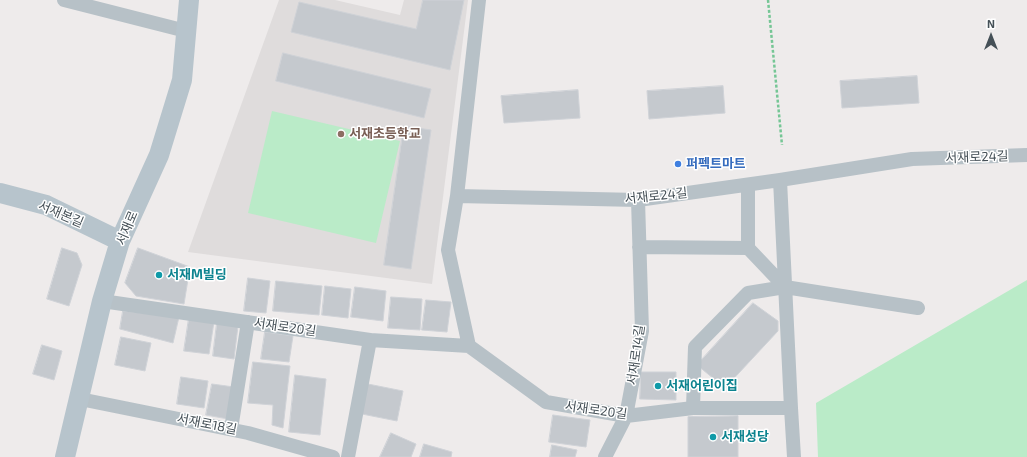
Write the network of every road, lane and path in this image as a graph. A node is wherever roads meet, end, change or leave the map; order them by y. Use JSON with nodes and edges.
{"nodes":[{"id":1,"x":64,"y":0,"type":"edge"},
{"id":2,"x":189,"y":0,"type":"edge"},
{"id":3,"x":479,"y":0,"type":"edge"},
{"id":4,"x":768,"y":0,"type":"edge"},
{"id":5,"x":186,"y":30,"type":"junction"},
{"id":6,"x":782,"y":145,"type":"dead end"},
{"id":7,"x":1027,"y":155,"type":"edge"},
{"id":8,"x":780,"y":180,"type":"junction"},
{"id":9,"x":748,"y":185,"type":"junction"},
{"id":10,"x":0,"y":193,"type":"edge"},
{"id":11,"x":457,"y":196,"type":"junction"},
{"id":12,"x":638,"y":200,"type":"junction"},
{"id":13,"x":120,"y":241,"type":"junction"},
{"id":14,"x":639,"y":247,"type":"junction"},
{"id":15,"x":748,"y":248,"type":"junction"},
{"id":16,"x":785,"y":287,"type":"junction"},
{"id":17,"x":102,"y":301,"type":"junction"},
{"id":18,"x":918,"y":308,"type":"dead end"},
{"id":19,"x":248,"y":322,"type":"junction"},
{"id":20,"x":370,"y":340,"type":"junction"},
{"id":21,"x":469,"y":346,"type":"junction"},
{"id":22,"x":80,"y":399,"type":"junction"},
{"id":23,"x":694,"y":408,"type":"junction"},
{"id":24,"x":791,"y":408,"type":"junction"},
{"id":25,"x":626,"y":416,"type":"junction"},
{"id":26,"x":231,"y":429,"type":"junction"},
{"id":27,"x":65,"y":457,"type":"edge"},
{"id":28,"x":333,"y":457,"type":"edge"},
{"id":29,"x":348,"y":457,"type":"edge"},
{"id":30,"x":605,"y":457,"type":"edge"},
{"id":31,"x":794,"y":457,"type":"edge"}],
"edges":[{"from":1,"to":5,"type":"street"},
{"from":2,"to":5,"type":"main road","name":"서재로"},
{"from":3,"to":11,"type":"street"},
{"from":4,"to":6,"type":"path"},
{"from":5,"to":13,"type":"main road","name":"서재로"},
{"from":7,"to":8,"type":"street","name":"서재로24길"},
{"from":8,"to":9,"type":"street","name":"서재로24길"},
{"from":8,"to":16,"type":"street"},
{"from":9,"to":12,"type":"street","name":"서재로24길"},
{"from":9,"to":15,"type":"street"},
{"from":10,"to":13,"type":"main road","name":"서재본길"},
{"from":11,"to":12,"type":"street","name":"서재로24길"},
{"from":11,"to":21,"type":"street"},
{"from":12,"to":14,"type":"street","name":"서재로14길"},
{"from":13,"to":17,"type":"main road","name":"서재로"},
{"from":14,"to":15,"type":"street"},
{"from":14,"to":25,"type":"street","name":"서재로14길"},
{"from":15,"to":16,"type":"street"},
{"from":16,"to":18,"type":"street"},
{"from":16,"to":23,"type":"street"},
{"from":16,"to":24,"type":"street"},
{"from":17,"to":19,"type":"street","name":"서재로20길"},
{"from":17,"to":22,"type":"main road","name":"서재로"},
{"from":19,"to":20,"type":"street","name":"서재로20길"},
{"from":19,"to":26,"type":"street"},
{"from":20,"to":21,"type":"street","name":"서재로20길"},
{"from":20,"to":29,"type":"street"},
{"from":21,"to":25,"type":"street","name":"서재로20길"},
{"from":22,"to":26,"type":"street","name":"서재로18길"},
{"from":22,"to":27,"type":"main road","name":"서재로"},
{"from":23,"to":24,"type":"street","name":"서재로20길"},
{"from":23,"to":25,"type":"street","name":"서재로20길"},
{"from":24,"to":31,"type":"street"},
{"from":25,"to":30,"type":"street","name":"서재로14길"},
{"from":26,"to":28,"type":"street","name":"서재로18길"}]}
